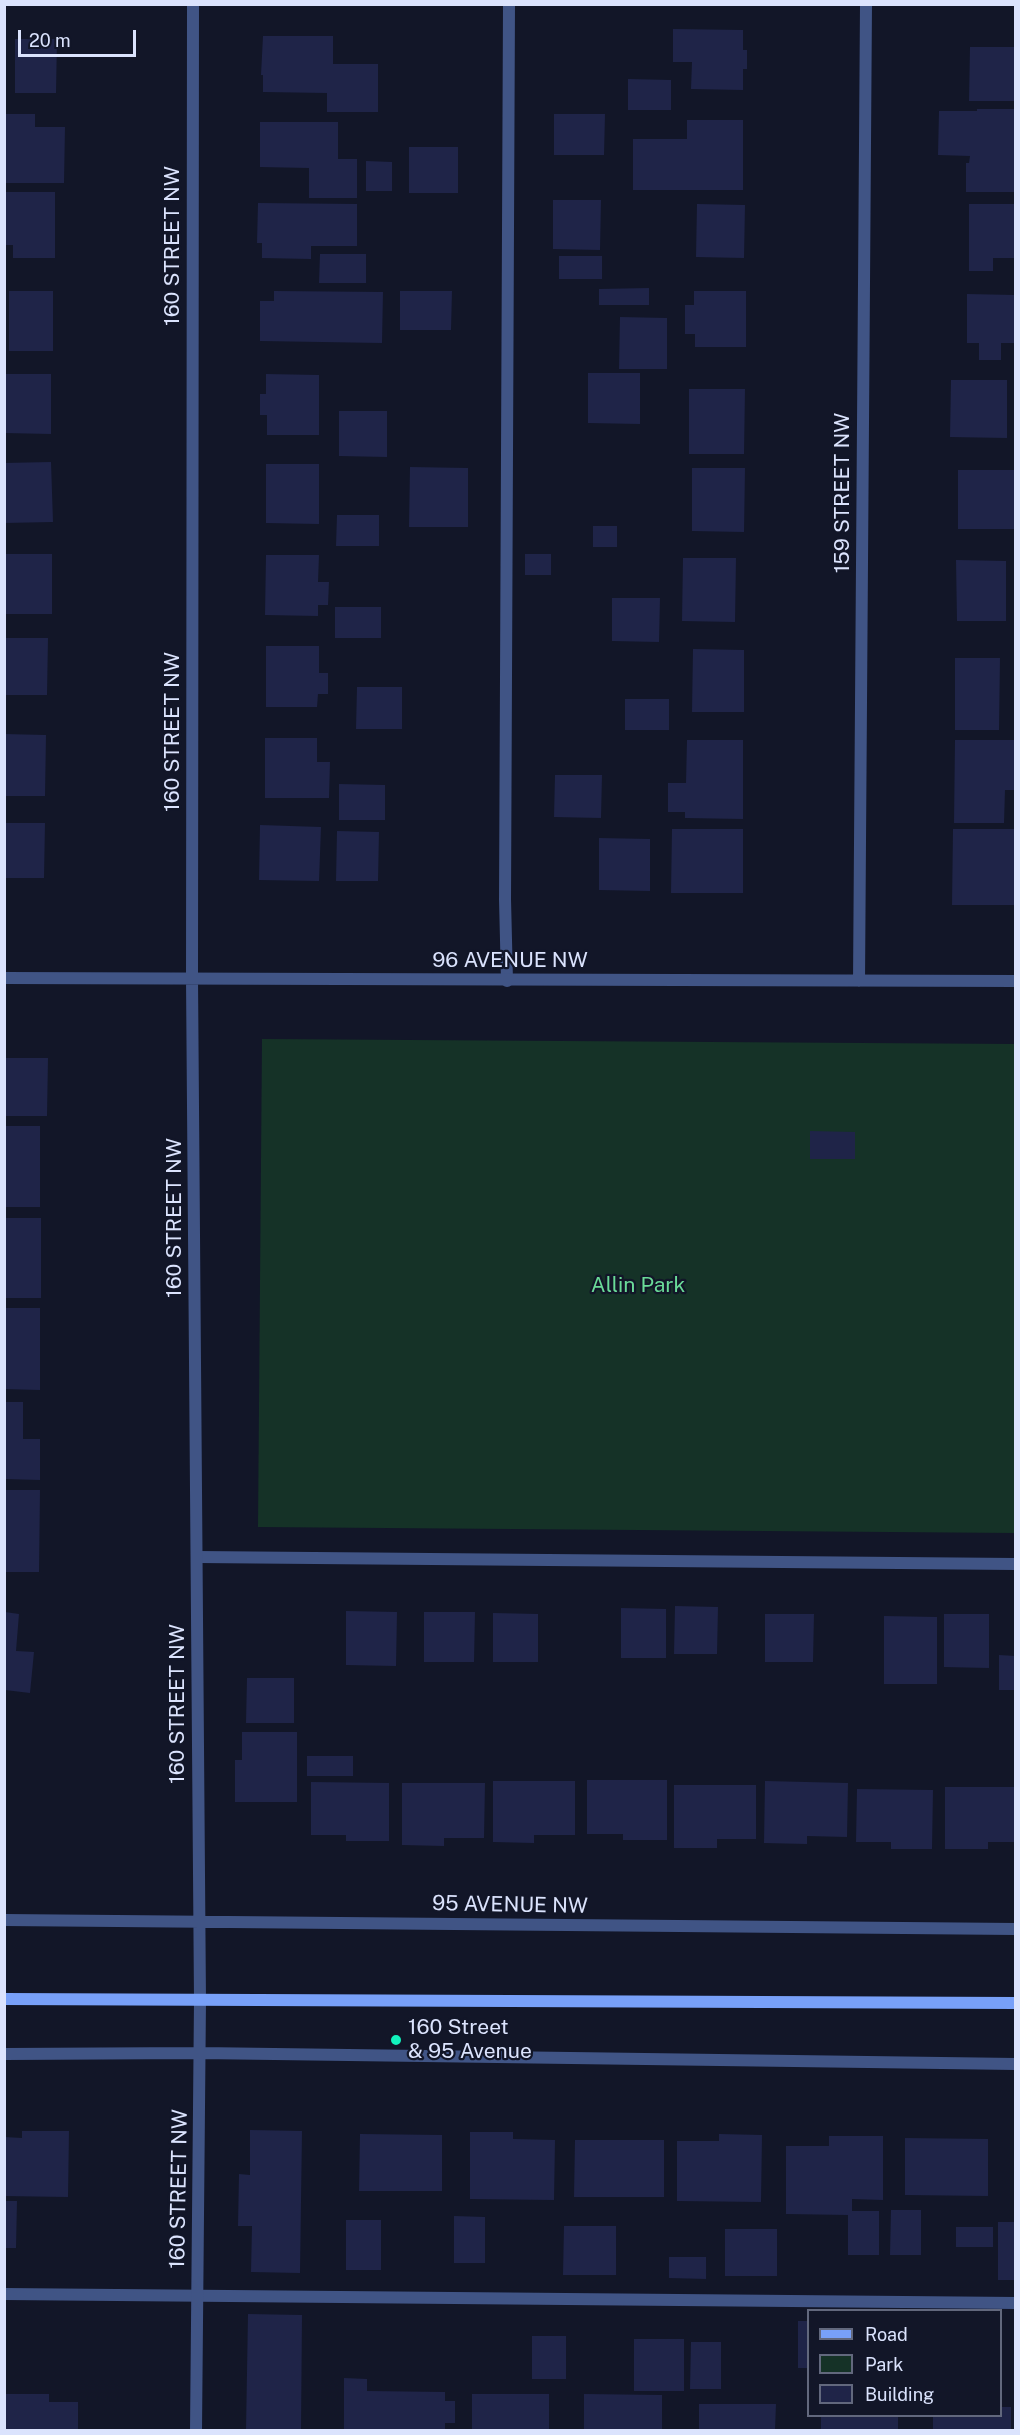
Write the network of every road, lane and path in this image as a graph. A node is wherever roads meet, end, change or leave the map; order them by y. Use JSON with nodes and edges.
{"nodes":[{"id":1,"x":193,"y":4,"type":"edge"},
{"id":2,"x":509,"y":4,"type":"edge"},
{"id":3,"x":866,"y":4,"type":"edge"},
{"id":4,"x":4,"y":978,"type":"edge"},
{"id":5,"x":192,"y":979,"type":"junction"},
{"id":6,"x":507,"y":981,"type":"junction"},
{"id":7,"x":859,"y":981,"type":"junction"},
{"id":8,"x":1016,"y":981,"type":"edge"},
{"id":9,"x":197,"y":1557,"type":"junction"},
{"id":10,"x":1016,"y":1564,"type":"edge"},
{"id":11,"x":4,"y":1920,"type":"edge"},
{"id":12,"x":199,"y":1921,"type":"junction"},
{"id":13,"x":1016,"y":1929,"type":"edge"},
{"id":14,"x":4,"y":1999,"type":"edge"},
{"id":15,"x":200,"y":2000,"type":"junction"},
{"id":16,"x":1016,"y":2003,"type":"edge"},
{"id":17,"x":200,"y":2053,"type":"junction"},
{"id":18,"x":4,"y":2054,"type":"edge"},
{"id":19,"x":1016,"y":2064,"type":"edge"},
{"id":20,"x":4,"y":2294,"type":"edge"},
{"id":21,"x":197,"y":2295,"type":"junction"},
{"id":22,"x":1016,"y":2303,"type":"edge"},
{"id":23,"x":196,"y":2430,"type":"edge"}],
"edges":[{"from":1,"to":5,"type":"street","name":"160 STREET NW"},
{"from":2,"to":6,"type":"street"},
{"from":3,"to":7,"type":"street","name":"159 STREET NW"},
{"from":4,"to":5,"type":"street","name":"96 AVENUE NW"},
{"from":5,"to":6,"type":"street","name":"96 AVENUE NW"},
{"from":5,"to":9,"type":"street","name":"160 STREET NW"},
{"from":6,"to":7,"type":"street","name":"96 AVENUE NW"},
{"from":7,"to":8,"type":"street","name":"96 AVENUE NW"},
{"from":9,"to":10,"type":"street"},
{"from":9,"to":12,"type":"street","name":"160 STREET NW"},
{"from":11,"to":12,"type":"street","name":"95 AVENUE NW"},
{"from":12,"to":13,"type":"street","name":"95 AVENUE NW"},
{"from":12,"to":15,"type":"street","name":"160 STREET NW"},
{"from":14,"to":15,"type":"main road"},
{"from":15,"to":16,"type":"main road"},
{"from":15,"to":17,"type":"street","name":"160 STREET NW"},
{"from":17,"to":18,"type":"street"},
{"from":17,"to":19,"type":"street"},
{"from":17,"to":21,"type":"street","name":"160 STREET NW"},
{"from":20,"to":21,"type":"street"},
{"from":21,"to":22,"type":"street"},
{"from":21,"to":23,"type":"street","name":"160 STREET NW"}]}
